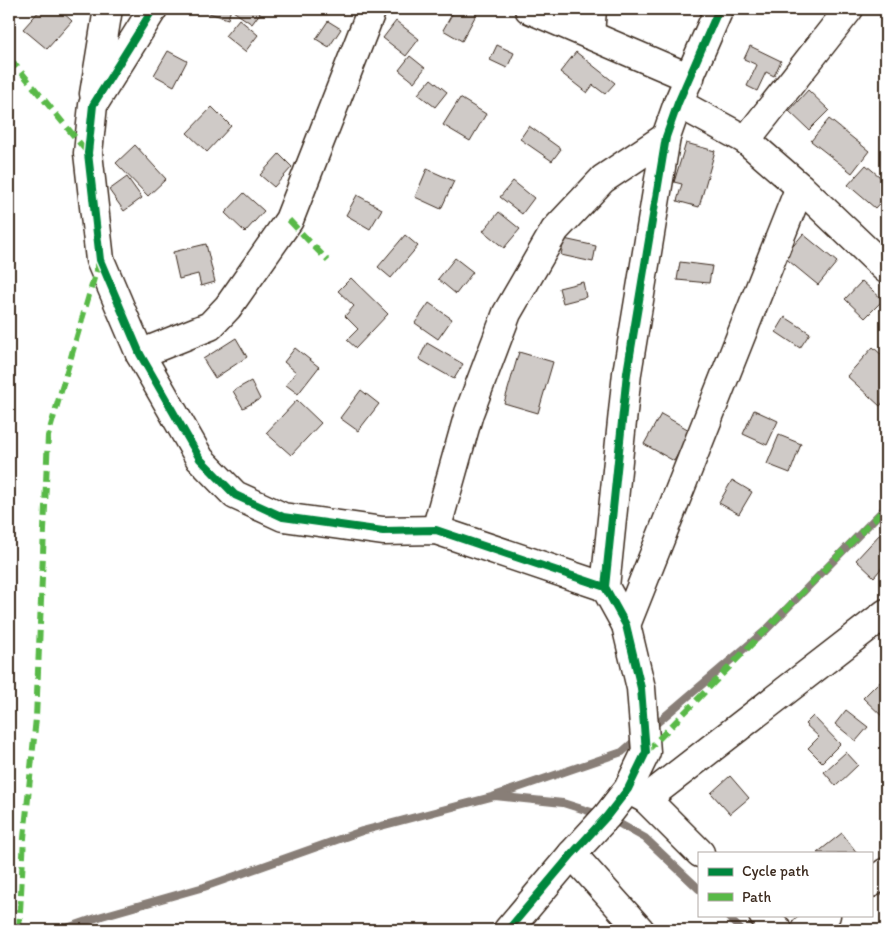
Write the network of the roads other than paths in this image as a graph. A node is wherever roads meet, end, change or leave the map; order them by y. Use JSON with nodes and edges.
{"nodes":[{"id":1,"x":108,"y":9,"type":"edge"},
{"id":2,"x":153,"y":9,"type":"edge"},
{"id":3,"x":372,"y":9,"type":"edge"},
{"id":4,"x":529,"y":9,"type":"edge"},
{"id":5,"x":719,"y":9,"type":"edge"},
{"id":6,"x":849,"y":9,"type":"edge"},
{"id":7,"x":591,"y":22,"type":"edge"},
{"id":8,"x":690,"y":78,"type":"junction"},
{"id":9,"x":678,"y":103,"type":"junction"},
{"id":10,"x":93,"y":105,"type":"junction"},
{"id":11,"x":666,"y":137,"type":"junction"},
{"id":12,"x":746,"y":140,"type":"junction"},
{"id":13,"x":800,"y":187,"type":"junction"},
{"id":14,"x":886,"y":269,"type":"edge"},
{"id":15,"x":140,"y":354,"type":"junction"},
{"id":16,"x":436,"y":530,"type":"junction"},
{"id":17,"x":605,"y":587,"type":"junction"},
{"id":18,"x":886,"y":613,"type":"edge"},
{"id":19,"x":626,"y":625,"type":"junction"},
{"id":20,"x":637,"y":794,"type":"junction"},
{"id":21,"x":699,"y":852,"type":"edge"},
{"id":22,"x":572,"y":854,"type":"junction"},
{"id":23,"x":886,"y":872,"type":"edge"},
{"id":24,"x":872,"y":882,"type":"edge"},
{"id":25,"x":764,"y":916,"type":"edge"},
{"id":26,"x":825,"y":916,"type":"edge"},
{"id":27,"x":508,"y":930,"type":"edge"},
{"id":28,"x":640,"y":930,"type":"edge"},
{"id":29,"x":778,"y":930,"type":"edge"},
{"id":30,"x":805,"y":930,"type":"edge"}],
"edges":[{"from":1,"to":10,"type":"street"},
{"from":2,"to":10,"type":"street"},
{"from":3,"to":15,"type":"street"},
{"from":4,"to":7,"type":"street"},
{"from":5,"to":8,"type":"street"},
{"from":6,"to":12,"type":"street"},
{"from":7,"to":8,"type":"street"},
{"from":8,"to":9,"type":"street"},
{"from":9,"to":11,"type":"street"},
{"from":9,"to":12,"type":"street"},
{"from":10,"to":15,"type":"street"},
{"from":11,"to":16,"type":"street"},
{"from":11,"to":17,"type":"street"},
{"from":12,"to":13,"type":"street"},
{"from":13,"to":14,"type":"street"},
{"from":13,"to":19,"type":"street"},
{"from":15,"to":16,"type":"street"},
{"from":16,"to":17,"type":"street"},
{"from":17,"to":19,"type":"street"},
{"from":18,"to":20,"type":"street"},
{"from":19,"to":20,"type":"street"},
{"from":20,"to":21,"type":"street"},
{"from":20,"to":22,"type":"street"},
{"from":22,"to":27,"type":"street"},
{"from":22,"to":28,"type":"street"},
{"from":23,"to":24,"type":"street"},
{"from":25,"to":29,"type":"street"},
{"from":26,"to":30,"type":"street"}]}
